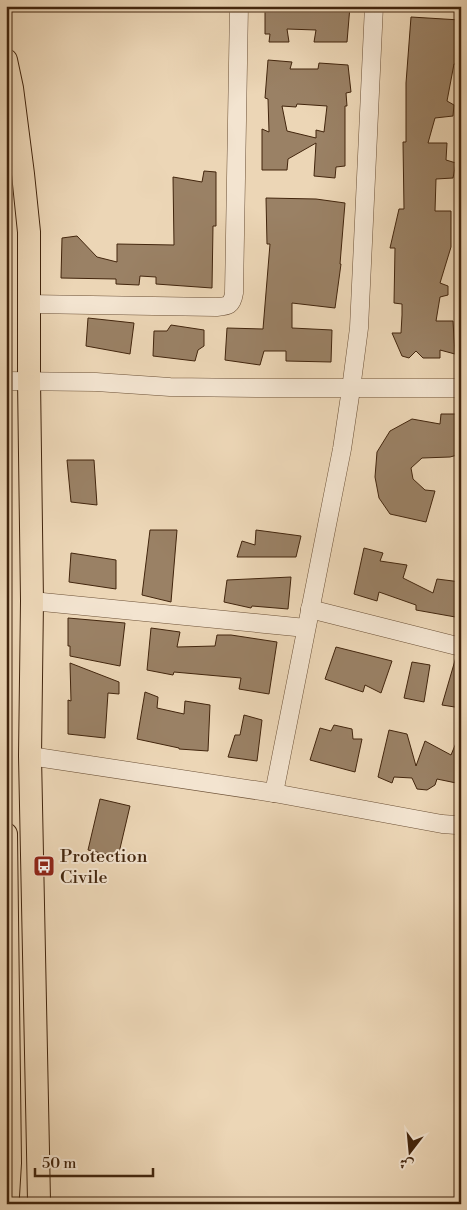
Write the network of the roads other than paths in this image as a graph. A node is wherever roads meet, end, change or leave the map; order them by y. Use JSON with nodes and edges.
{"nodes":[{"id":1,"x":239,"y":6,"type":"edge"},
{"id":2,"x":374,"y":6,"type":"edge"},
{"id":3,"x":6,"y":60,"type":"edge"},
{"id":4,"x":29,"y":304,"type":"junction"},
{"id":5,"x":29,"y":380,"type":"junction"},
{"id":6,"x":6,"y":381,"type":"edge"},
{"id":7,"x":461,"y":388,"type":"edge"},
{"id":8,"x":351,"y":389,"type":"junction"},
{"id":9,"x":32,"y":601,"type":"junction"},
{"id":10,"x":310,"y":609,"type":"junction"},
{"id":11,"x":306,"y":628,"type":"junction"},
{"id":12,"x":461,"y":647,"type":"edge"},
{"id":13,"x":30,"y":756,"type":"junction"},
{"id":14,"x":274,"y":793,"type":"junction"},
{"id":15,"x":461,"y":824,"type":"edge"},
{"id":16,"x":6,"y":834,"type":"edge"},
{"id":17,"x":7,"y":1197,"type":"edge"},
{"id":18,"x":41,"y":1203,"type":"edge"}],
"edges":[{"from":1,"to":4,"type":"street"},
{"from":2,"to":8,"type":"street"},
{"from":3,"to":4,"type":"main road"},
{"from":4,"to":5,"type":"main road"},
{"from":5,"to":6,"type":"street"},
{"from":5,"to":8,"type":"street"},
{"from":5,"to":9,"type":"main road"},
{"from":7,"to":8,"type":"street"},
{"from":8,"to":10,"type":"street"},
{"from":9,"to":11,"type":"street"},
{"from":9,"to":13,"type":"main road"},
{"from":10,"to":11,"type":"street"},
{"from":10,"to":12,"type":"street"},
{"from":11,"to":14,"type":"street"},
{"from":13,"to":14,"type":"street"},
{"from":13,"to":18,"type":"main road"},
{"from":14,"to":15,"type":"street"},
{"from":16,"to":17,"type":"main road"},
{"from":17,"to":18,"type":"main road"}]}
